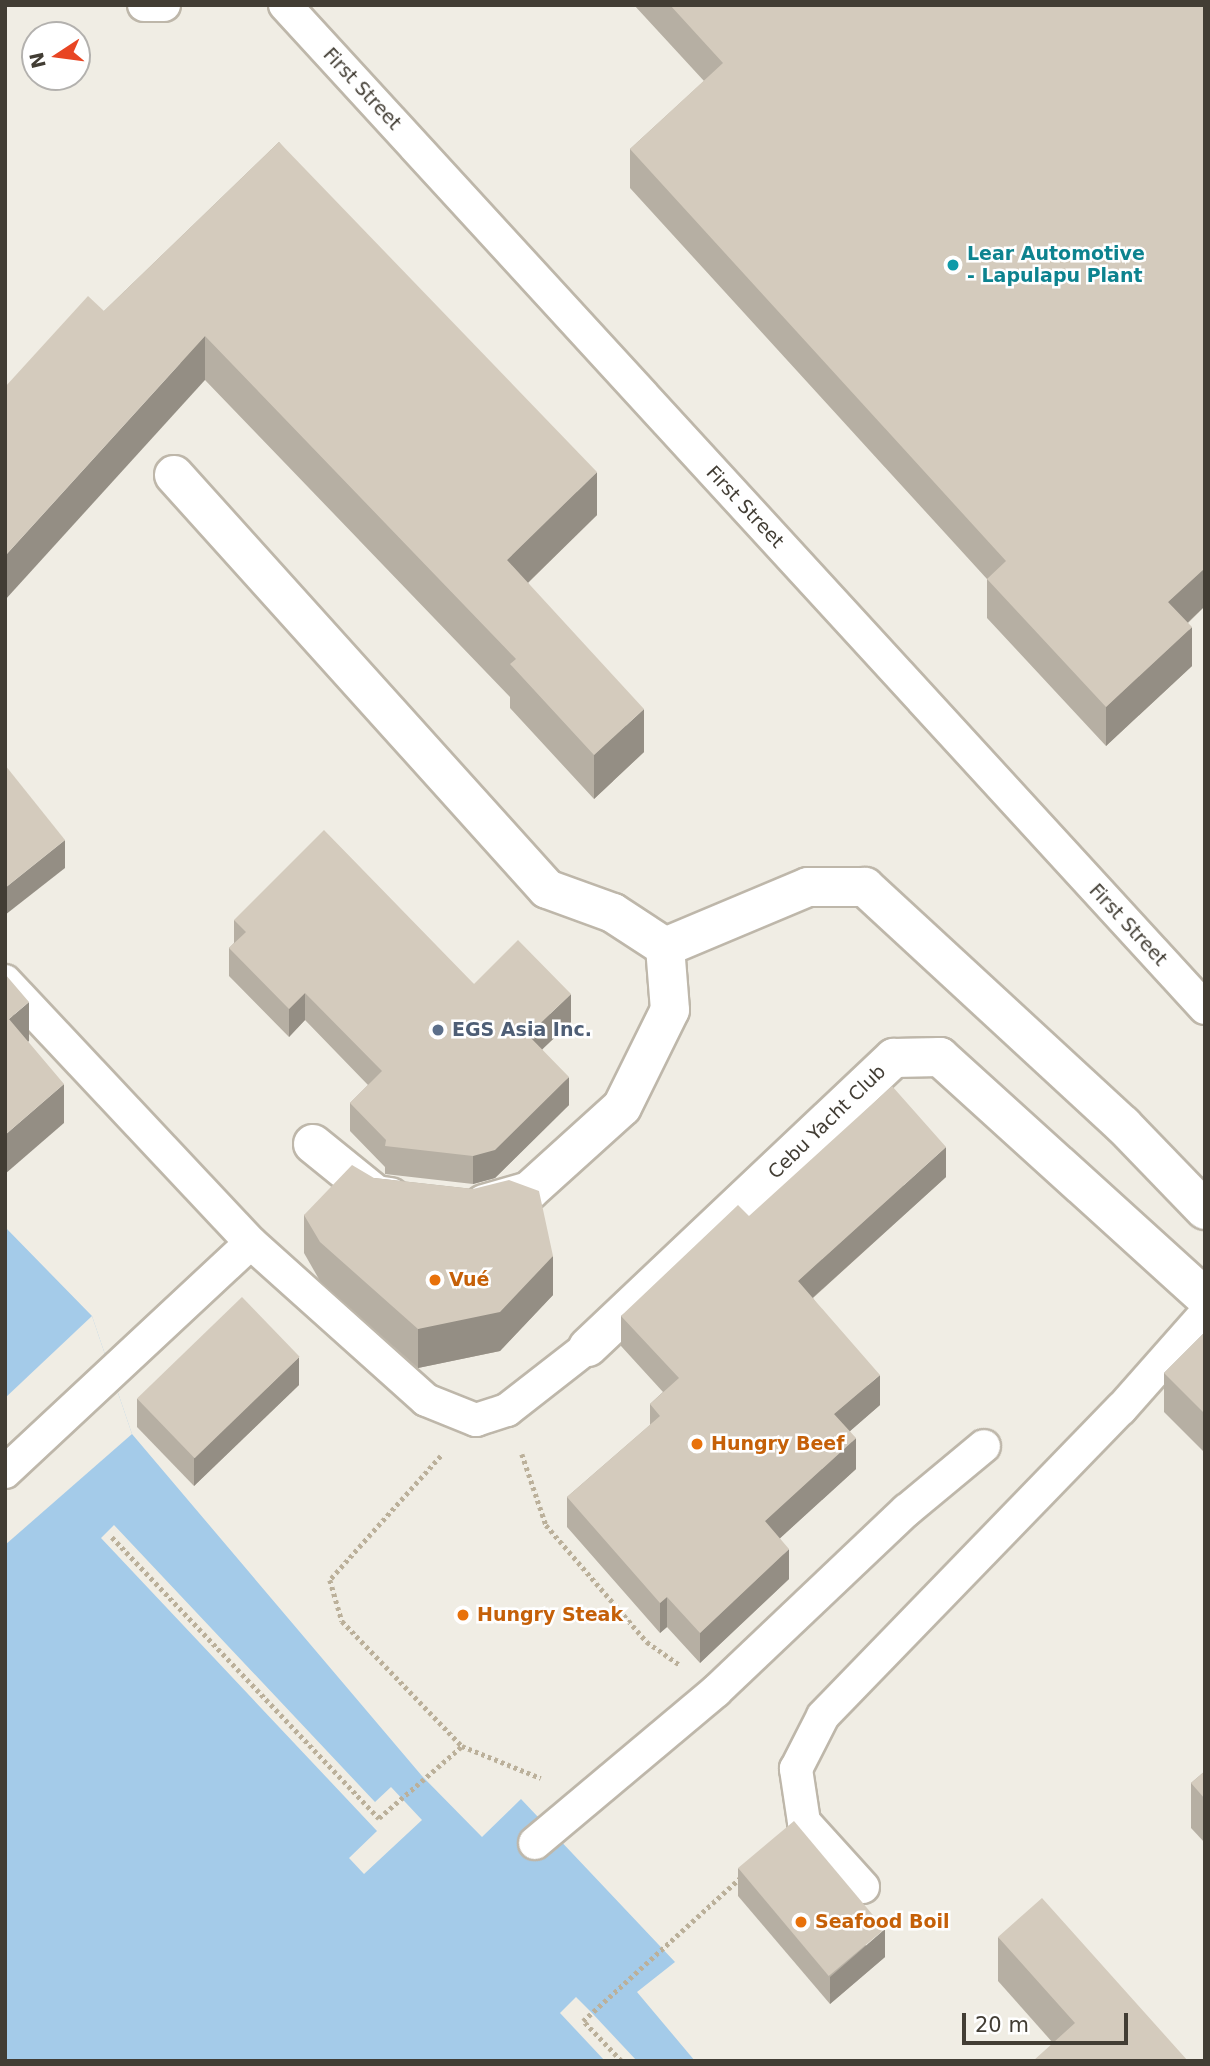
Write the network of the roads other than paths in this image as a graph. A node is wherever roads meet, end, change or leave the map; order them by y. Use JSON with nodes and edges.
{"nodes":[{"id":1,"x":144,"y":5,"type":"edge"},
{"id":2,"x":164,"y":5,"type":"edge"},
{"id":3,"x":285,"y":5,"type":"edge"},
{"id":4,"x":174,"y":475,"type":"dead end"},
{"id":5,"x":665,"y":947,"type":"junction"},
{"id":6,"x":5,"y":981,"type":"edge"},
{"id":7,"x":1205,"y":1009,"type":"edge"},
{"id":8,"x":313,"y":1144,"type":"dead end"},
{"id":9,"x":1205,"y":1210,"type":"edge"},
{"id":10,"x":251,"y":1243,"type":"junction"},
{"id":11,"x":1205,"y":1297,"type":"edge"},
{"id":12,"x":1205,"y":1314,"type":"edge"},
{"id":13,"x":588,"y":1347,"type":"joint"},
{"id":14,"x":984,"y":1446,"type":"dead end"},
{"id":15,"x":5,"y":1472,"type":"edge"},
{"id":16,"x":535,"y":1843,"type":"dead end"},
{"id":17,"x":863,"y":1887,"type":"dead end"}],
"edges":[{"from":1,"to":2,"type":"lane"},
{"from":3,"to":7,"type":"lane","name":"First Street"},
{"from":4,"to":5,"type":"street"},
{"from":5,"to":8,"type":"street"},
{"from":5,"to":9,"type":"street"},
{"from":6,"to":10,"type":"lane"},
{"from":10,"to":13,"type":"lane"},
{"from":10,"to":15,"type":"lane"},
{"from":11,"to":13,"type":"street","name":"Cebu Yacht Club"},
{"from":12,"to":17,"type":"lane"},
{"from":14,"to":16,"type":"lane"}]}
